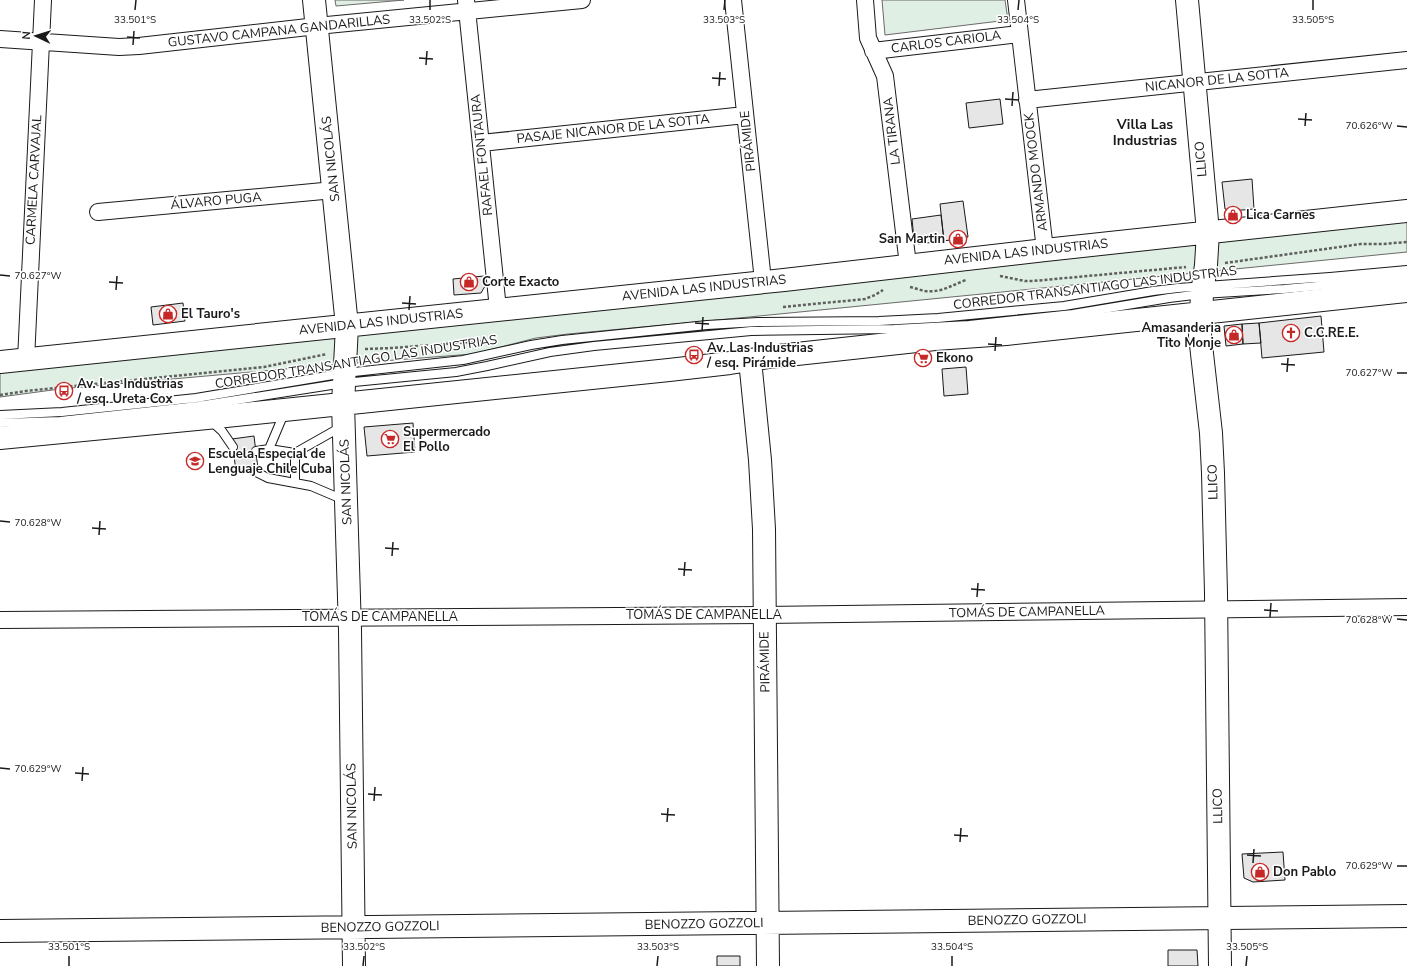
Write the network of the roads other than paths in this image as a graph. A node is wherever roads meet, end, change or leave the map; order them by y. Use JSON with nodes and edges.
{"nodes":[{"id":1,"x":43,"y":0,"type":"edge"},
{"id":2,"x":314,"y":0,"type":"edge"},
{"id":3,"x":574,"y":0,"type":"edge"},
{"id":4,"x":733,"y":0,"type":"edge"},
{"id":5,"x":865,"y":0,"type":"edge"},
{"id":6,"x":1016,"y":0,"type":"edge"},
{"id":7,"x":1187,"y":0,"type":"edge"},
{"id":8,"x":467,"y":6,"type":"edge"},
{"id":9,"x":317,"y":26,"type":"junction"},
{"id":10,"x":1019,"y":34,"type":"junction"},
{"id":11,"x":0,"y":40,"type":"edge"},
{"id":12,"x":41,"y":42,"type":"junction"},
{"id":13,"x":873,"y":51,"type":"junction"},
{"id":14,"x":1407,"y":60,"type":"edge"},
{"id":15,"x":1195,"y":82,"type":"junction"},
{"id":16,"x":1027,"y":100,"type":"junction"},
{"id":17,"x":745,"y":115,"type":"junction"},
{"id":18,"x":481,"y":143,"type":"junction"},
{"id":19,"x":334,"y":190,"type":"junction"},
{"id":20,"x":1407,"y":211,"type":"edge"},
{"id":21,"x":98,"y":212,"type":"dead end"},
{"id":22,"x":1208,"y":232,"type":"junction"},
{"id":23,"x":1045,"y":250,"type":"junction"},
{"id":24,"x":908,"y":265,"type":"junction"},
{"id":25,"x":1407,"y":270,"type":"edge"},
{"id":26,"x":1407,"y":278,"type":"edge"},
{"id":27,"x":763,"y":281,"type":"junction"},
{"id":28,"x":1407,"y":291,"type":"edge"},
{"id":29,"x":1202,"y":297,"type":"junction"},
{"id":30,"x":498,"y":309,"type":"junction"},
{"id":31,"x":347,"y":326,"type":"junction"},
{"id":32,"x":26,"y":360,"type":"junction"},
{"id":33,"x":750,"y":360,"type":"junction"},
{"id":34,"x":0,"y":362,"type":"edge"},
{"id":35,"x":344,"y":386,"type":"junction"},
{"id":36,"x":286,"y":410,"type":"junction"},
{"id":37,"x":0,"y":415,"type":"edge"},
{"id":38,"x":207,"y":418,"type":"junction"},
{"id":39,"x":0,"y":423,"type":"edge"},
{"id":40,"x":344,"y":426,"type":"junction"},
{"id":41,"x":0,"y":438,"type":"edge"},
{"id":42,"x":233,"y":447,"type":"dead end"},
{"id":43,"x":269,"y":449,"type":"junction"},
{"id":44,"x":256,"y":451,"type":"dead end"},
{"id":45,"x":295,"y":452,"type":"junction"},
{"id":46,"x":252,"y":470,"type":"dead end"},
{"id":47,"x":295,"y":483,"type":"junction"},
{"id":48,"x":347,"y":502,"type":"junction"},
{"id":49,"x":1407,"y":607,"type":"edge"},
{"id":50,"x":1216,"y":609,"type":"junction"},
{"id":51,"x":764,"y":615,"type":"junction"},
{"id":52,"x":350,"y":617,"type":"junction"},
{"id":53,"x":0,"y":620,"type":"edge"},
{"id":54,"x":1407,"y":916,"type":"edge"},
{"id":55,"x":1219,"y":918,"type":"junction"},
{"id":56,"x":768,"y":923,"type":"junction"},
{"id":57,"x":353,"y":927,"type":"junction"},
{"id":58,"x":0,"y":931,"type":"edge"},
{"id":59,"x":354,"y":966,"type":"edge"},
{"id":60,"x":768,"y":966,"type":"edge"},
{"id":61,"x":1220,"y":966,"type":"edge"}],
"edges":[{"from":1,"to":12,"type":"street","name":"CARMELA CARVAJAL"},
{"from":2,"to":9,"type":"street","name":"SAN NICOLÁS"},
{"from":3,"to":8,"type":"street","name":"GUSTAVO CAMPANA GANDARILLAS"},
{"from":4,"to":17,"type":"street","name":"PIRÁMIDE"},
{"from":5,"to":13,"type":"street","name":"LA TIRANA"},
{"from":6,"to":10,"type":"street","name":"ARMANDO MOOCK"},
{"from":7,"to":15,"type":"street","name":"LLICO"},
{"from":8,"to":9,"type":"street","name":"GUSTAVO CAMPANA GANDARILLAS"},
{"from":8,"to":18,"type":"street","name":"RAFAEL FONTAURA"},
{"from":9,"to":12,"type":"street","name":"GUSTAVO CAMPANA GANDARILLAS"},
{"from":9,"to":19,"type":"street","name":"SAN NICOLÁS"},
{"from":10,"to":13,"type":"street","name":"CARLOS CARIOLA"},
{"from":10,"to":16,"type":"street","name":"ARMANDO MOOCK"},
{"from":11,"to":12,"type":"street","name":"GUSTAVO CAMPANA GANDARILLAS"},
{"from":12,"to":32,"type":"street","name":"CARMELA CARVAJAL"},
{"from":13,"to":24,"type":"street","name":"LA TIRANA"},
{"from":14,"to":15,"type":"street","name":"NICANOR DE LA SOTTA"},
{"from":15,"to":16,"type":"street","name":"NICANOR DE LA SOTTA"},
{"from":15,"to":22,"type":"street","name":"LLICO"},
{"from":16,"to":23,"type":"street","name":"ARMANDO MOOCK"},
{"from":17,"to":18,"type":"street","name":"PASAJE NICANOR DE LA SOTTA"},
{"from":17,"to":27,"type":"street","name":"PIRÁMIDE"},
{"from":18,"to":30,"type":"street","name":"RAFAEL FONTAURA"},
{"from":19,"to":21,"type":"street","name":"ÁLVARO PUGA"},
{"from":19,"to":31,"type":"street","name":"SAN NICOLÁS"},
{"from":20,"to":22,"type":"street","name":"AVENIDA LAS INDUSTRIAS"},
{"from":22,"to":23,"type":"street","name":"AVENIDA LAS INDUSTRIAS"},
{"from":22,"to":29,"type":"street","name":"LLICO"},
{"from":23,"to":24,"type":"street","name":"AVENIDA LAS INDUSTRIAS"},
{"from":24,"to":27,"type":"street","name":"AVENIDA LAS INDUSTRIAS"},
{"from":25,"to":29,"type":"lane","name":"CORREDOR TRANSANTIAGO LAS INDUSTRIAS"},
{"from":26,"to":29,"type":"lane","name":"CORREDOR TRANSANTIAGO LAS INDUSTRIAS"},
{"from":27,"to":30,"type":"street","name":"AVENIDA LAS INDUSTRIAS"},
{"from":28,"to":29,"type":"street"},
{"from":29,"to":33,"type":"street"},
{"from":29,"to":35,"type":"lane","name":"CORREDOR TRANSANTIAGO LAS INDUSTRIAS"},
{"from":29,"to":50,"type":"street","name":"LLICO"},
{"from":30,"to":31,"type":"street","name":"AVENIDA LAS INDUSTRIAS"},
{"from":31,"to":32,"type":"street","name":"AVENIDA LAS INDUSTRIAS"},
{"from":31,"to":35,"type":"street","name":"SAN NICOLÁS"},
{"from":32,"to":34,"type":"street","name":"AVENIDA LAS INDUSTRIAS"},
{"from":33,"to":35,"type":"street"},
{"from":33,"to":51,"type":"street","name":"PIRÁMIDE"},
{"from":35,"to":36,"type":"street"},
{"from":35,"to":37,"type":"lane","name":"CORREDOR TRANSANTIAGO LAS INDUSTRIAS"},
{"from":35,"to":39,"type":"lane","name":"CORREDOR TRANSANTIAGO LAS INDUSTRIAS"},
{"from":35,"to":40,"type":"street","name":"SAN NICOLÁS"},
{"from":36,"to":38,"type":"street"},
{"from":36,"to":43,"type":"lane"},
{"from":38,"to":41,"type":"street"},
{"from":38,"to":42,"type":"lane"},
{"from":40,"to":45,"type":"lane"},
{"from":40,"to":48,"type":"street","name":"SAN NICOLÁS"},
{"from":43,"to":44,"type":"lane"},
{"from":43,"to":45,"type":"lane"},
{"from":45,"to":47,"type":"lane"},
{"from":46,"to":47,"type":"lane"},
{"from":47,"to":48,"type":"lane"},
{"from":48,"to":52,"type":"street","name":"SAN NICOLÁS"},
{"from":49,"to":50,"type":"street","name":"TOMÁS DE CAMPANELLA"},
{"from":50,"to":51,"type":"street","name":"TOMÁS DE CAMPANELLA"},
{"from":50,"to":55,"type":"street","name":"LLICO"},
{"from":51,"to":52,"type":"street","name":"TOMÁS DE CAMPANELLA"},
{"from":51,"to":56,"type":"street","name":"PIRÁMIDE"},
{"from":52,"to":53,"type":"street","name":"TOMÁS DE CAMPANELLA"},
{"from":52,"to":57,"type":"street","name":"SAN NICOLÁS"},
{"from":54,"to":55,"type":"street","name":"BENOZZO GOZZOLI"},
{"from":55,"to":56,"type":"street","name":"BENOZZO GOZZOLI"},
{"from":55,"to":61,"type":"street","name":"LLICO"},
{"from":56,"to":57,"type":"street","name":"BENOZZO GOZZOLI"},
{"from":56,"to":60,"type":"street","name":"PIRÁMIDE"},
{"from":57,"to":58,"type":"street","name":"BENOZZO GOZZOLI"},
{"from":57,"to":59,"type":"street","name":"SAN NICOLÁS"}]}
